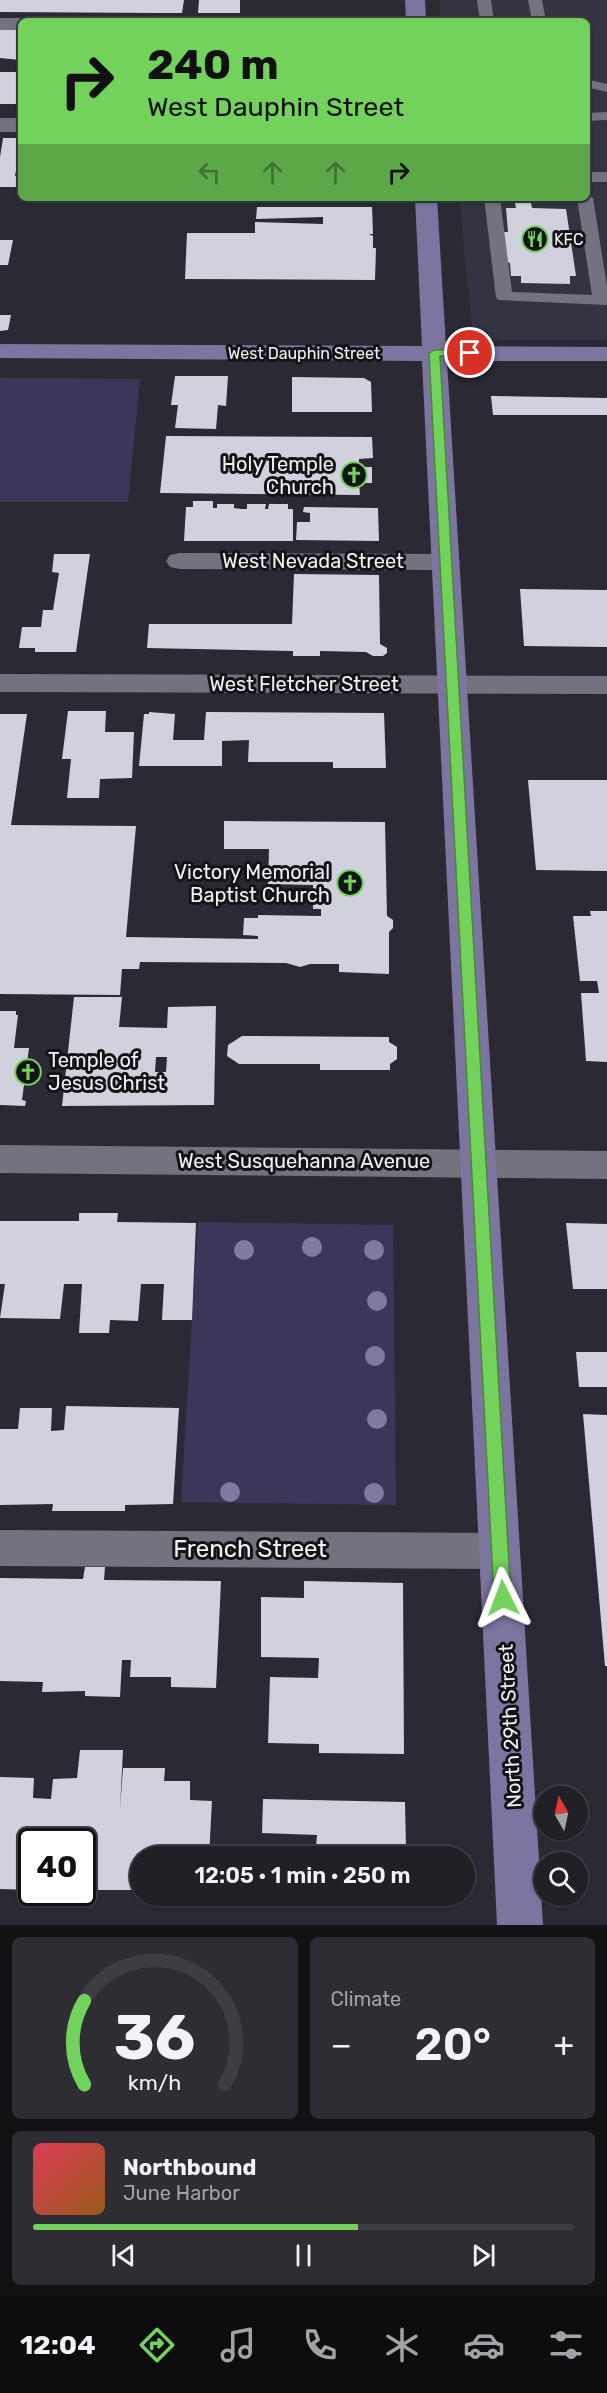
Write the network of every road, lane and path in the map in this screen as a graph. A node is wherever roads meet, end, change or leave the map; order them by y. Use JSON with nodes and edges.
{"nodes":[{"id":1,"x":415,"y":0,"type":"edge"},
{"id":2,"x":484,"y":0,"type":"edge"},
{"id":3,"x":535,"y":0,"type":"edge"},
{"id":4,"x":416,"y":18,"type":"edge"},
{"id":5,"x":487,"y":18,"type":"edge"},
{"id":6,"x":538,"y":18,"type":"edge"},
{"id":7,"x":0,"y":24,"type":"edge"},
{"id":8,"x":18,"y":24,"type":"edge"},
{"id":9,"x":590,"y":84,"type":"edge"},
{"id":10,"x":607,"y":88,"type":"edge"},
{"id":11,"x":590,"y":117,"type":"edge"},
{"id":12,"x":607,"y":117,"type":"edge"},
{"id":13,"x":0,"y":125,"type":"edge"},
{"id":14,"x":18,"y":125,"type":"edge"},
{"id":15,"x":590,"y":177,"type":"edge"},
{"id":16,"x":607,"y":177,"type":"edge"},
{"id":17,"x":426,"y":201,"type":"edge"},
{"id":18,"x":492,"y":201,"type":"edge"},
{"id":19,"x":586,"y":201,"type":"edge"},
{"id":20,"x":604,"y":300,"type":"edge"},
{"id":21,"x":0,"y":351,"type":"edge"},
{"id":22,"x":434,"y":353,"type":"junction"},
{"id":23,"x":607,"y":354,"type":"edge"},
{"id":24,"x":180,"y":561,"type":"dead end"},
{"id":25,"x":446,"y":562,"type":"junction"},
{"id":26,"x":0,"y":683,"type":"edge"},
{"id":27,"x":452,"y":685,"type":"junction"},
{"id":28,"x":607,"y":685,"type":"edge"},
{"id":29,"x":0,"y":1159,"type":"edge"},
{"id":30,"x":478,"y":1162,"type":"junction"},
{"id":31,"x":607,"y":1165,"type":"edge"},
{"id":32,"x":0,"y":1548,"type":"edge"},
{"id":33,"x":500,"y":1551,"type":"junction"},
{"id":34,"x":520,"y":1925,"type":"edge"}],
"edges":[{"from":1,"to":4,"type":"street"},
{"from":2,"to":5,"type":"lane"},
{"from":3,"to":6,"type":"lane"},
{"from":7,"to":8,"type":"street"},
{"from":9,"to":10,"type":"lane"},
{"from":11,"to":12,"type":"lane"},
{"from":13,"to":14,"type":"street"},
{"from":15,"to":16,"type":"lane"},
{"from":17,"to":22,"type":"street","name":"North 29th Street"},
{"from":18,"to":20,"type":"lane"},
{"from":19,"to":20,"type":"lane"},
{"from":21,"to":22,"type":"street","name":"West Dauphin Street"},
{"from":22,"to":23,"type":"street","name":"West Dauphin Street"},
{"from":22,"to":25,"type":"street","name":"North 29th Street"},
{"from":24,"to":25,"type":"street","name":"West Nevada Street"},
{"from":25,"to":27,"type":"street","name":"North 29th Street"},
{"from":26,"to":27,"type":"street","name":"West Fletcher Street"},
{"from":27,"to":28,"type":"street","name":"West Fletcher Street"},
{"from":27,"to":30,"type":"street","name":"North 29th Street"},
{"from":29,"to":30,"type":"street","name":"West Susquehanna Avenue"},
{"from":30,"to":31,"type":"street","name":"West Susquehanna Avenue"},
{"from":30,"to":33,"type":"street","name":"North 29th Street"},
{"from":32,"to":33,"type":"street","name":"French Street"},
{"from":33,"to":34,"type":"street","name":"North 29th Street"}]}
